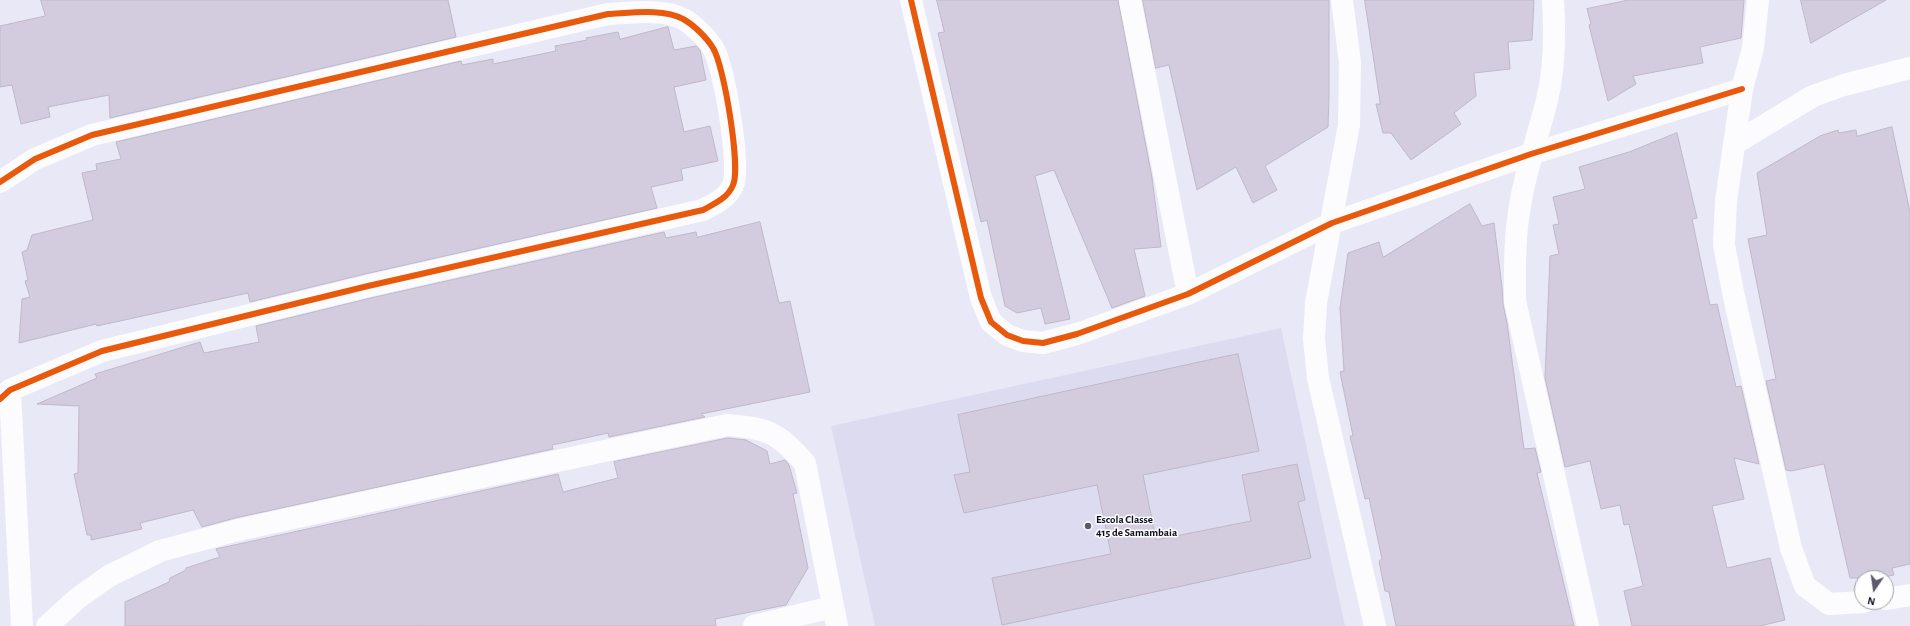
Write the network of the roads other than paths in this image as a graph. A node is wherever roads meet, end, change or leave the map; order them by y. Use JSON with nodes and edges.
{"nodes":[{"id":1,"x":911,"y":0,"type":"edge"},
{"id":2,"x":1130,"y":0,"type":"edge"},
{"id":3,"x":1342,"y":0,"type":"edge"},
{"id":4,"x":1553,"y":0,"type":"edge"},
{"id":5,"x":1758,"y":0,"type":"edge"},
{"id":6,"x":685,"y":9,"type":"edge"},
{"id":7,"x":1910,"y":68,"type":"edge"},
{"id":8,"x":1742,"y":89,"type":"junction"},
{"id":9,"x":1734,"y":144,"type":"junction"},
{"id":10,"x":1531,"y":154,"type":"junction"},
{"id":11,"x":0,"y":182,"type":"edge"},
{"id":12,"x":1332,"y":223,"type":"junction"},
{"id":13,"x":1188,"y":294,"type":"junction"},
{"id":14,"x":5,"y":395,"type":"edge"},
{"id":15,"x":1910,"y":595,"type":"edge"},
{"id":16,"x":1894,"y":597,"type":"edge"},
{"id":17,"x":1854,"y":603,"type":"edge"},
{"id":18,"x":834,"y":617,"type":"edge"},
{"id":19,"x":767,"y":624,"type":"edge"},
{"id":20,"x":50,"y":625,"type":"edge"},
{"id":21,"x":22,"y":626,"type":"edge"},
{"id":22,"x":1376,"y":626,"type":"edge"},
{"id":23,"x":1588,"y":626,"type":"edge"}],
"edges":[{"from":1,"to":13,"type":"street"},
{"from":2,"to":13,"type":"street"},
{"from":3,"to":12,"type":"street"},
{"from":4,"to":10,"type":"street"},
{"from":5,"to":8,"type":"street"},
{"from":6,"to":11,"type":"street"},
{"from":6,"to":14,"type":"street"},
{"from":7,"to":9,"type":"street"},
{"from":8,"to":9,"type":"street"},
{"from":8,"to":10,"type":"street"},
{"from":9,"to":17,"type":"street"},
{"from":10,"to":12,"type":"street"},
{"from":10,"to":23,"type":"street"},
{"from":12,"to":13,"type":"street"},
{"from":12,"to":22,"type":"street"},
{"from":14,"to":21,"type":"street"},
{"from":15,"to":16,"type":"street"},
{"from":18,"to":19,"type":"street"},
{"from":18,"to":20,"type":"street"}]}
